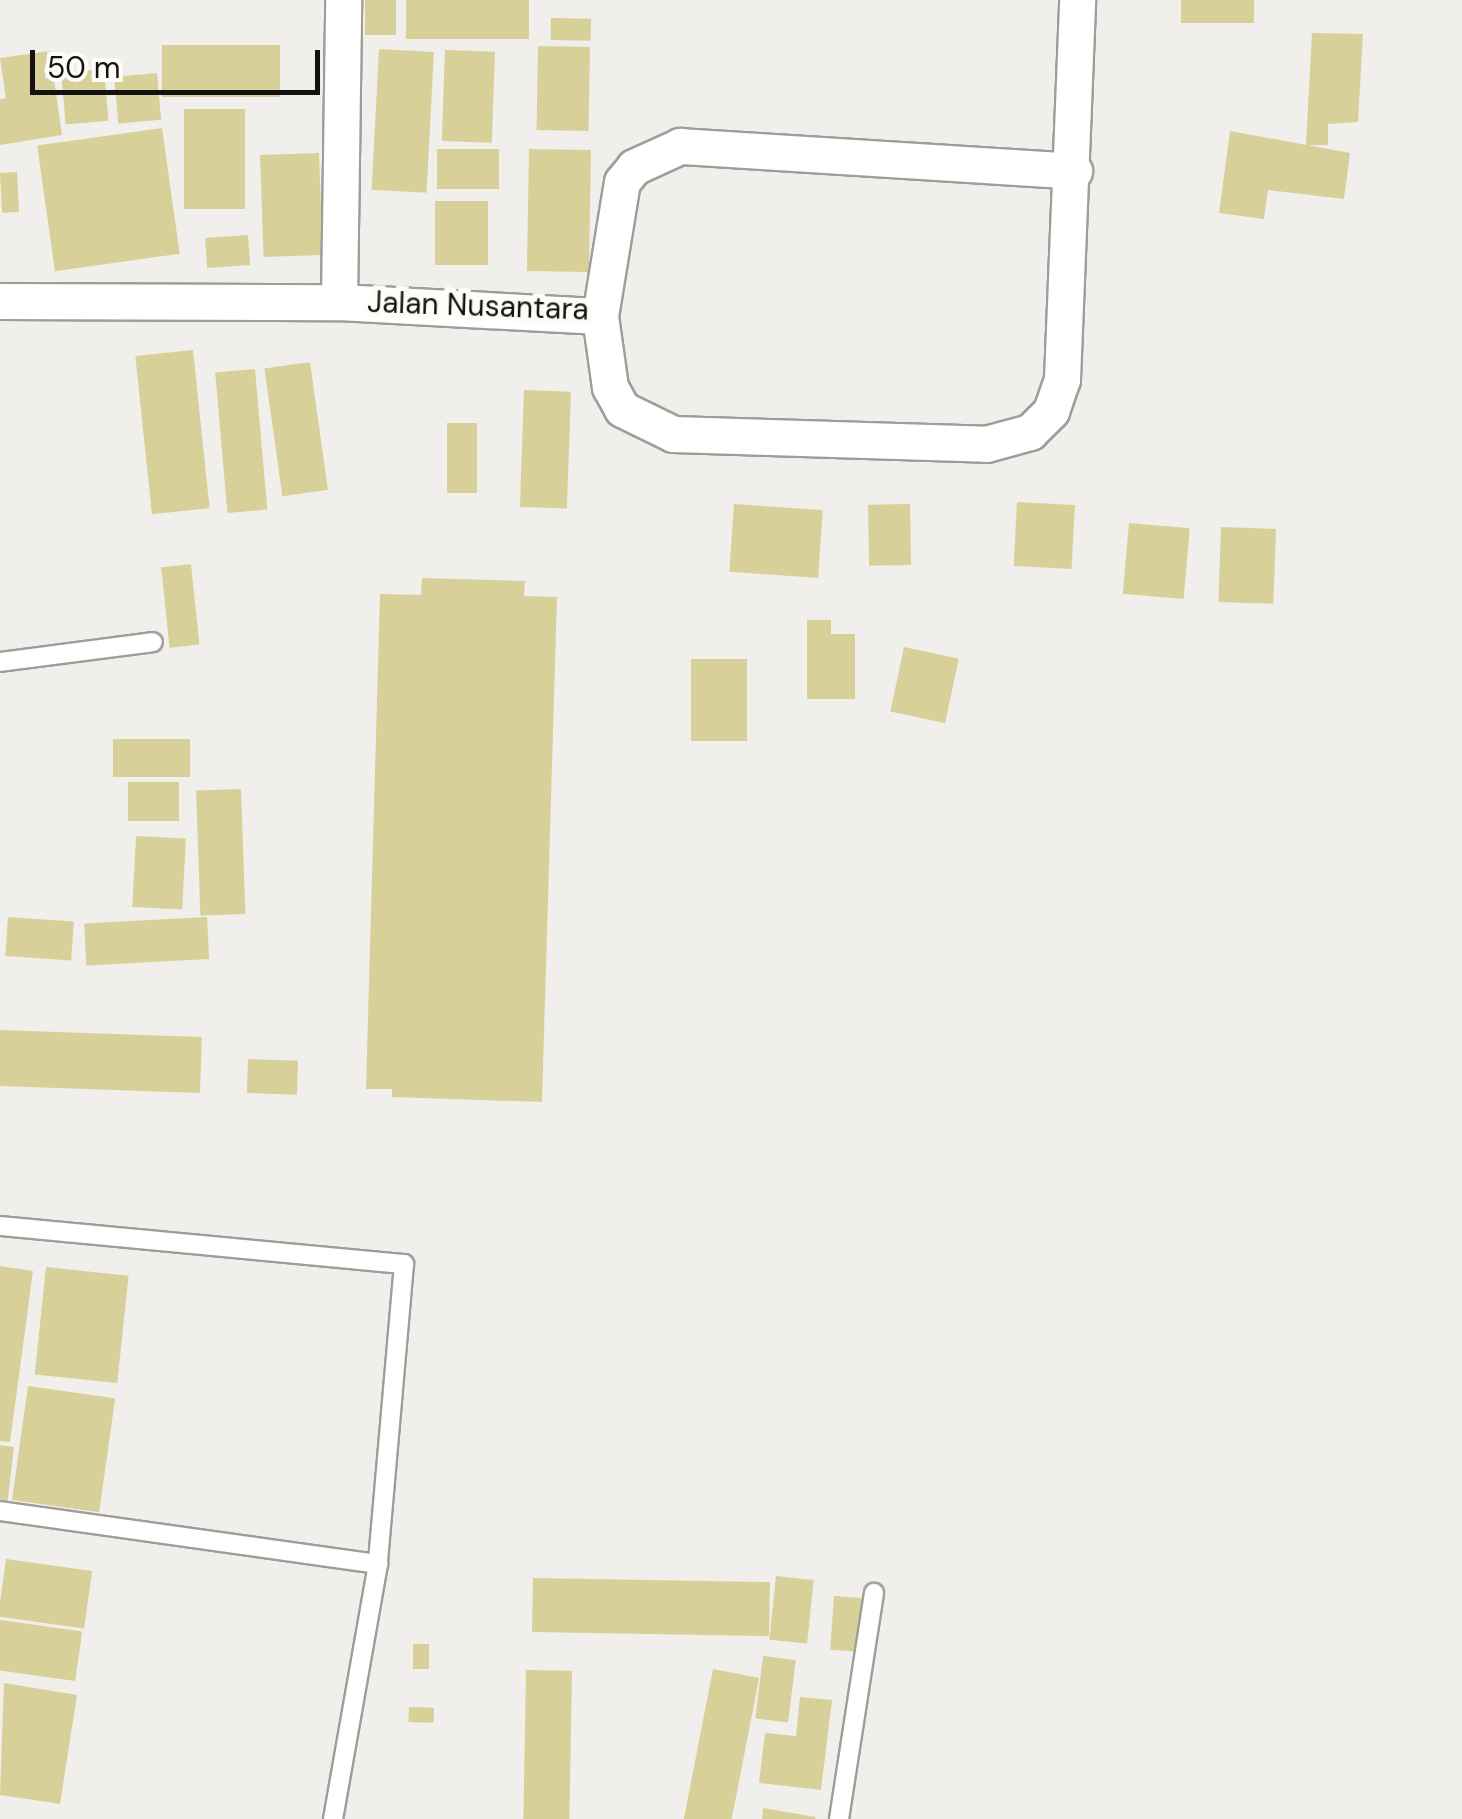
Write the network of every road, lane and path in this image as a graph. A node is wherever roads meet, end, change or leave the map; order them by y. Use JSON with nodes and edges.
{"nodes":[{"id":1,"x":343,"y":0,"type":"edge"},
{"id":2,"x":1077,"y":0,"type":"edge"},
{"id":3,"x":1074,"y":170,"type":"junction"},
{"id":4,"x":0,"y":301,"type":"edge"},
{"id":5,"x":339,"y":302,"type":"junction"},
{"id":6,"x":600,"y":316,"type":"junction"},
{"id":7,"x":154,"y":642,"type":"dead end"},
{"id":8,"x":0,"y":662,"type":"edge"},
{"id":9,"x":0,"y":1226,"type":"edge"},
{"id":10,"x":0,"y":1511,"type":"edge"},
{"id":11,"x":378,"y":1564,"type":"junction"},
{"id":12,"x":874,"y":1593,"type":"dead end"},
{"id":13,"x":333,"y":1819,"type":"edge"},
{"id":14,"x":840,"y":1819,"type":"edge"}],
"edges":[{"from":1,"to":5,"type":"street"},
{"from":2,"to":3,"type":"street"},
{"from":3,"to":6,"type":"street","name":"Jalan Nusantara"},
{"from":3,"to":6,"type":"street"},
{"from":4,"to":5,"type":"street","name":"Jalan Nusantara"},
{"from":5,"to":6,"type":"street","name":"Jalan Nusantara"},
{"from":7,"to":8,"type":"lane"},
{"from":9,"to":11,"type":"lane"},
{"from":10,"to":11,"type":"lane"},
{"from":11,"to":13,"type":"lane"},
{"from":12,"to":14,"type":"lane"}]}
